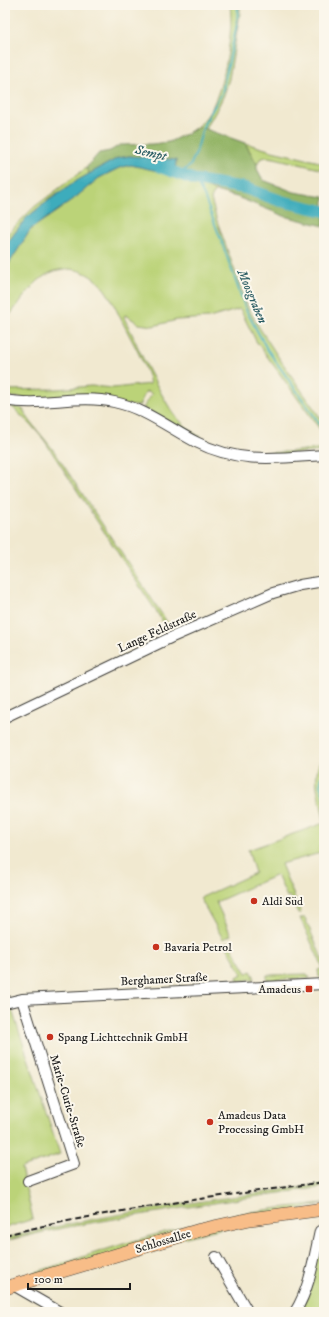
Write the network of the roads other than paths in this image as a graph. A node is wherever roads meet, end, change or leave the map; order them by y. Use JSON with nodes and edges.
{"nodes":[{"id":1,"x":5,"y":400,"type":"edge"},
{"id":2,"x":324,"y":455,"type":"edge"},
{"id":3,"x":324,"y":581,"type":"edge"},
{"id":4,"x":5,"y":717,"type":"edge"},
{"id":5,"x":324,"y":984,"type":"edge"},
{"id":6,"x":22,"y":999,"type":"junction"},
{"id":7,"x":5,"y":1003,"type":"edge"},
{"id":8,"x":28,"y":1181,"type":"dead end"},
{"id":9,"x":324,"y":1209,"type":"edge"},
{"id":10,"x":320,"y":1231,"type":"dead end"},
{"id":11,"x":216,"y":1257,"type":"dead end"},
{"id":12,"x":9,"y":1287,"type":"edge"},
{"id":13,"x":60,"y":1312,"type":"edge"},
{"id":14,"x":248,"y":1312,"type":"edge"},
{"id":15,"x":295,"y":1312,"type":"edge"}],
"edges":[{"from":1,"to":2,"type":"street"},
{"from":3,"to":4,"type":"street","name":"Lange Feldstraße"},
{"from":5,"to":6,"type":"street","name":"Berghamer Straße"},
{"from":6,"to":7,"type":"street","name":"Berghamer Straße"},
{"from":6,"to":8,"type":"street","name":"Marie-Curie-Straße"},
{"from":9,"to":12,"type":"main road","name":"Schlossallee"},
{"from":10,"to":15,"type":"street"},
{"from":11,"to":14,"type":"street"},
{"from":12,"to":13,"type":"street"}]}
